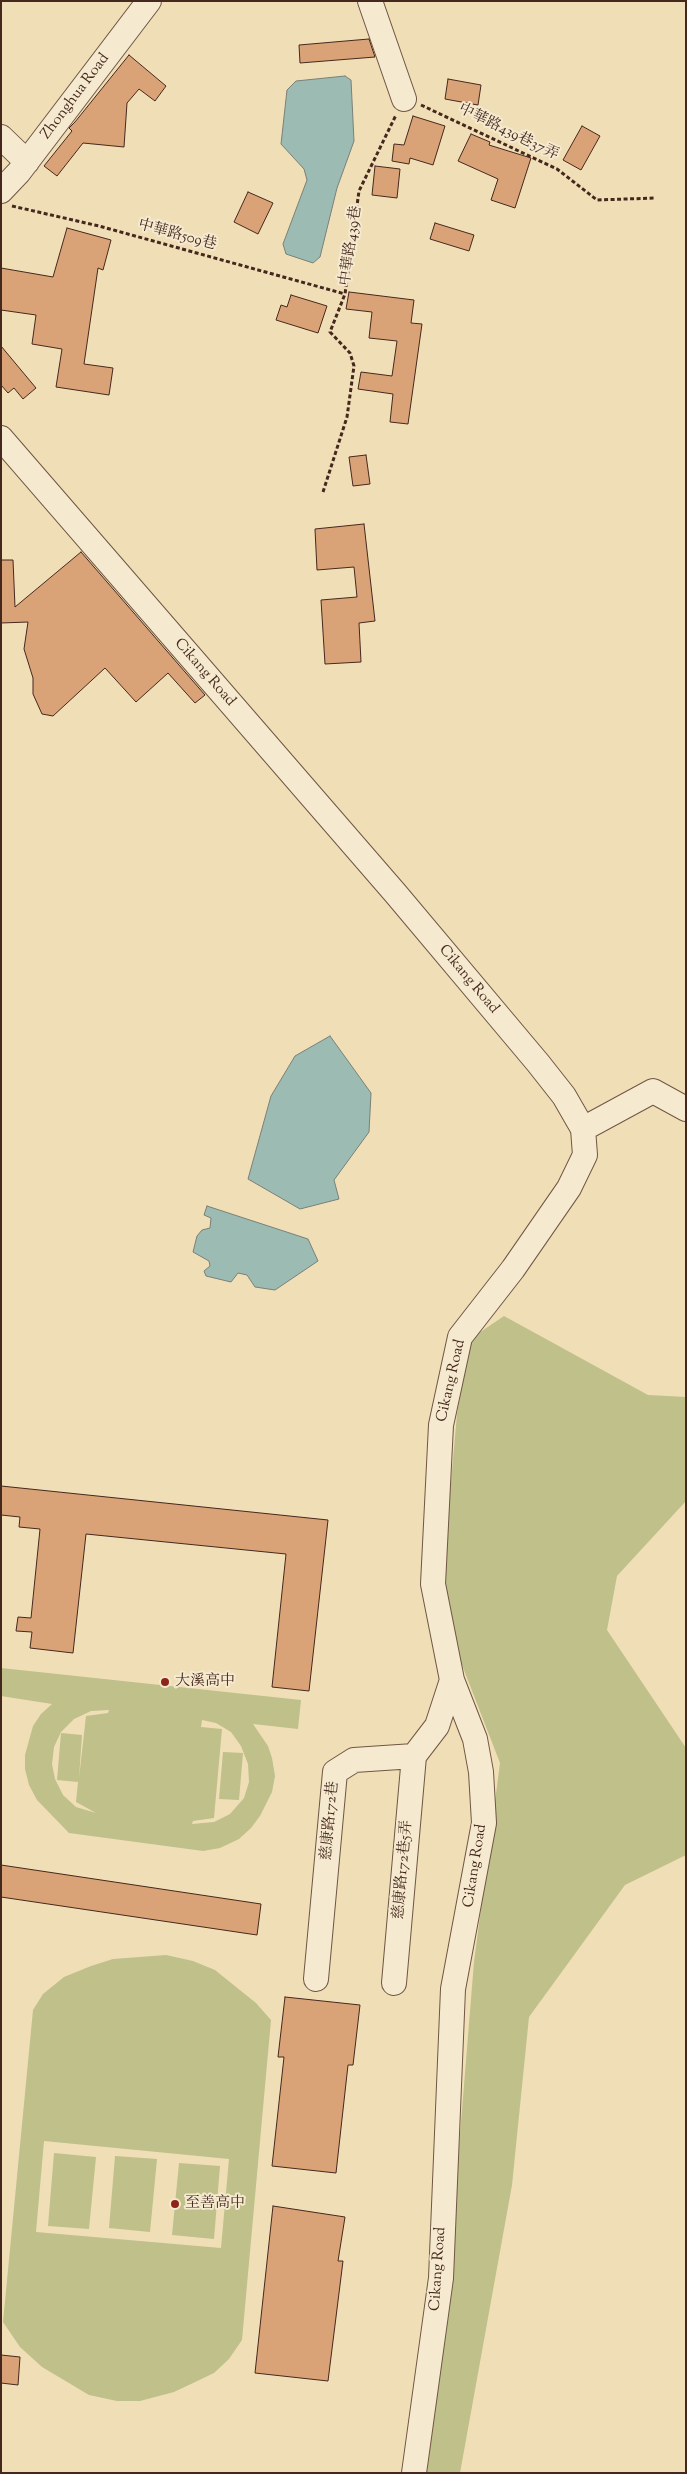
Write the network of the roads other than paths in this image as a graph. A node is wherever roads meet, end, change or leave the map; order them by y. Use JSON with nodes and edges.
{"nodes":[{"id":1,"x":149,"y":1,"type":"edge"},
{"id":2,"x":370,"y":1,"type":"edge"},
{"id":3,"x":404,"y":99,"type":"road end"},
{"id":4,"x":1,"y":137,"type":"edge"},
{"id":5,"x":27,"y":162,"type":"junction"},
{"id":6,"x":6,"y":198,"type":"edge"},
{"id":7,"x":1,"y":438,"type":"edge"},
{"id":8,"x":686,"y":1109,"type":"edge"},
{"id":9,"x":583,"y":1129,"type":"junction"},
{"id":10,"x":452,"y":1680,"type":"junction"},
{"id":11,"x":414,"y":1756,"type":"junction"},
{"id":12,"x":316,"y":1979,"type":"dead end"},
{"id":13,"x":394,"y":1983,"type":"dead end"},
{"id":14,"x":414,"y":2473,"type":"edge"}],
"edges":[{"from":1,"to":5,"type":"street","name":"Zhonghua Road"},
{"from":2,"to":3,"type":"street"},
{"from":4,"to":5,"type":"street"},
{"from":5,"to":6,"type":"street","name":"Zhonghua Road"},
{"from":7,"to":9,"type":"street","name":"Cikang Road"},
{"from":8,"to":9,"type":"street"},
{"from":9,"to":10,"type":"street","name":"Cikang Road"},
{"from":10,"to":11,"type":"street"},
{"from":10,"to":14,"type":"street","name":"Cikang Road"},
{"from":11,"to":12,"type":"street","name":"慈康路172巷"},
{"from":11,"to":13,"type":"street","name":"慈康路172巷5弄"}]}
